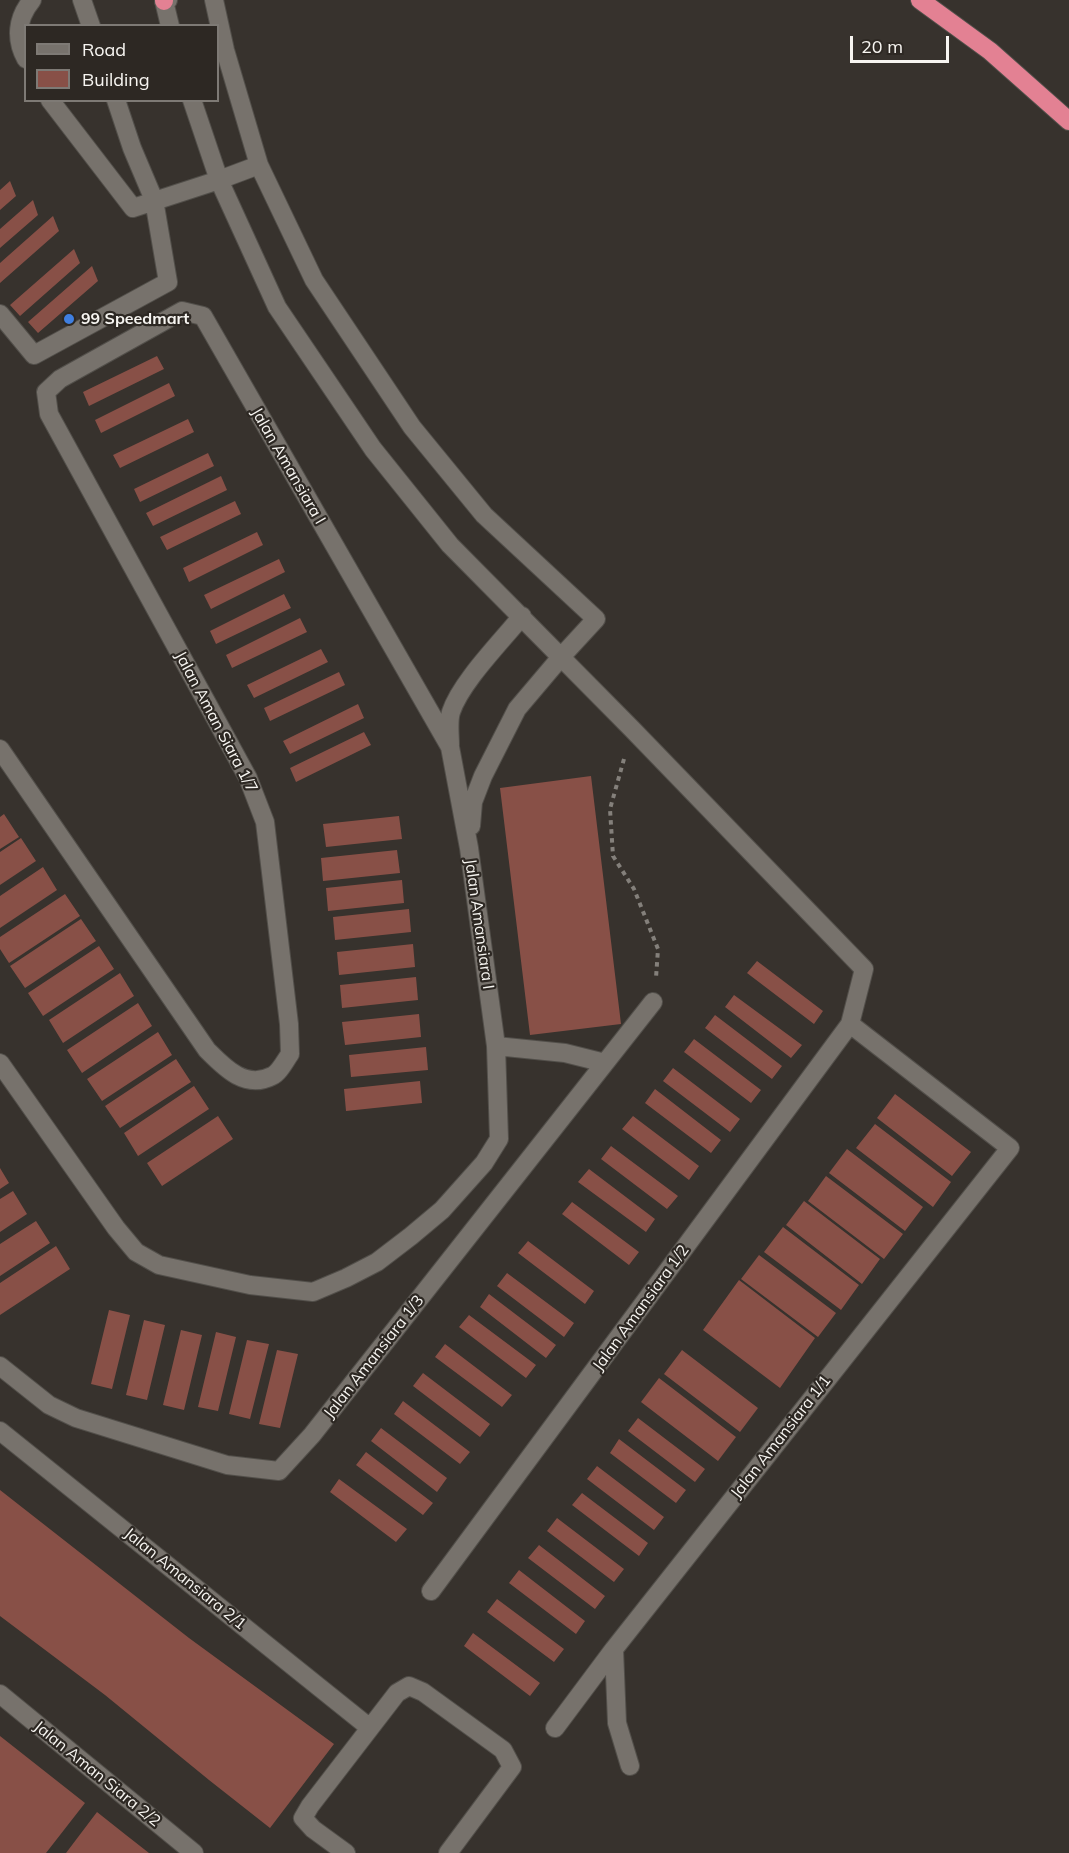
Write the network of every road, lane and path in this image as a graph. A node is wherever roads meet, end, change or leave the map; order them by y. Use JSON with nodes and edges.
{"nodes":[{"id":1,"x":32,"y":0,"type":"edge"},
{"id":2,"x":82,"y":0,"type":"edge"},
{"id":3,"x":166,"y":0,"type":"edge"},
{"id":4,"x":214,"y":0,"type":"edge"},
{"id":5,"x":920,"y":0,"type":"edge"},
{"id":6,"x":90,"y":24,"type":"edge"},
{"id":7,"x":170,"y":24,"type":"edge"},
{"id":8,"x":24,"y":55,"type":"edge"},
{"id":9,"x":52,"y":102,"type":"edge"},
{"id":10,"x":117,"y":102,"type":"edge"},
{"id":11,"x":193,"y":102,"type":"edge"},
{"id":12,"x":1069,"y":121,"type":"edge"},
{"id":13,"x":259,"y":165,"type":"junction"},
{"id":14,"x":219,"y":180,"type":"junction"},
{"id":15,"x":154,"y":200,"type":"junction"},
{"id":16,"x":0,"y":314,"type":"edge"},
{"id":17,"x":203,"y":316,"type":"joint"},
{"id":18,"x":522,"y":616,"type":"junction"},
{"id":19,"x":561,"y":657,"type":"junction"},
{"id":20,"x":632,"y":729,"type":"junction"},
{"id":21,"x":450,"y":747,"type":"junction"},
{"id":22,"x":0,"y":749,"type":"edge"},
{"id":23,"x":469,"y":848,"type":"junction"},
{"id":24,"x":653,"y":1002,"type":"joint"},
{"id":25,"x":850,"y":1024,"type":"junction"},
{"id":26,"x":496,"y":1046,"type":"junction"},
{"id":27,"x":0,"y":1063,"type":"edge"},
{"id":28,"x":605,"y":1063,"type":"junction"},
{"id":29,"x":0,"y":1366,"type":"edge"},
{"id":30,"x":0,"y":1431,"type":"edge"},
{"id":31,"x":431,"y":1591,"type":"dead end"},
{"id":32,"x":614,"y":1649,"type":"junction"},
{"id":33,"x":0,"y":1694,"type":"edge"},
{"id":34,"x":370,"y":1728,"type":"junction"},
{"id":35,"x":555,"y":1728,"type":"dead end"},
{"id":36,"x":630,"y":1766,"type":"dead end"},
{"id":37,"x":194,"y":1853,"type":"edge"},
{"id":38,"x":346,"y":1853,"type":"edge"},
{"id":39,"x":448,"y":1853,"type":"edge"}],
"edges":[{"from":1,"to":8,"type":"street"},
{"from":2,"to":6,"type":"street"},
{"from":3,"to":7,"type":"street"},
{"from":4,"to":13,"type":"street"},
{"from":5,"to":12,"type":"highway"},
{"from":9,"to":15,"type":"street"},
{"from":10,"to":15,"type":"street"},
{"from":11,"to":14,"type":"street"},
{"from":13,"to":14,"type":"street"},
{"from":13,"to":19,"type":"street"},
{"from":14,"to":15,"type":"street"},
{"from":14,"to":18,"type":"street"},
{"from":15,"to":16,"type":"street"},
{"from":17,"to":21,"type":"street","name":"Jalan Amansiara I"},
{"from":17,"to":22,"type":"street","name":"Jalan Aman Siara 1/7"},
{"from":18,"to":19,"type":"street"},
{"from":18,"to":21,"type":"street"},
{"from":19,"to":20,"type":"street"},
{"from":19,"to":23,"type":"street"},
{"from":20,"to":24,"type":"path"},
{"from":20,"to":25,"type":"street"},
{"from":21,"to":23,"type":"street","name":"Jalan Amansiara I"},
{"from":23,"to":26,"type":"street","name":"Jalan Amansiara I"},
{"from":24,"to":28,"type":"street","name":"Jalan Amansiara 1/3"},
{"from":25,"to":31,"type":"street","name":"Jalan Amansiara 1/2"},
{"from":25,"to":32,"type":"street","name":"Jalan Amansiara 1/1"},
{"from":26,"to":27,"type":"street","name":"Jalan Amansiara I"},
{"from":26,"to":28,"type":"street"},
{"from":28,"to":29,"type":"street","name":"Jalan Amansiara 1/3"},
{"from":30,"to":34,"type":"street","name":"Jalan Amansiara 2/1"},
{"from":32,"to":35,"type":"street","name":"Jalan Amansiara 1/1"},
{"from":32,"to":36,"type":"street"},
{"from":33,"to":37,"type":"street","name":"Jalan Aman Siara 2/2"},
{"from":34,"to":38,"type":"street"},
{"from":34,"to":39,"type":"street"}]}
